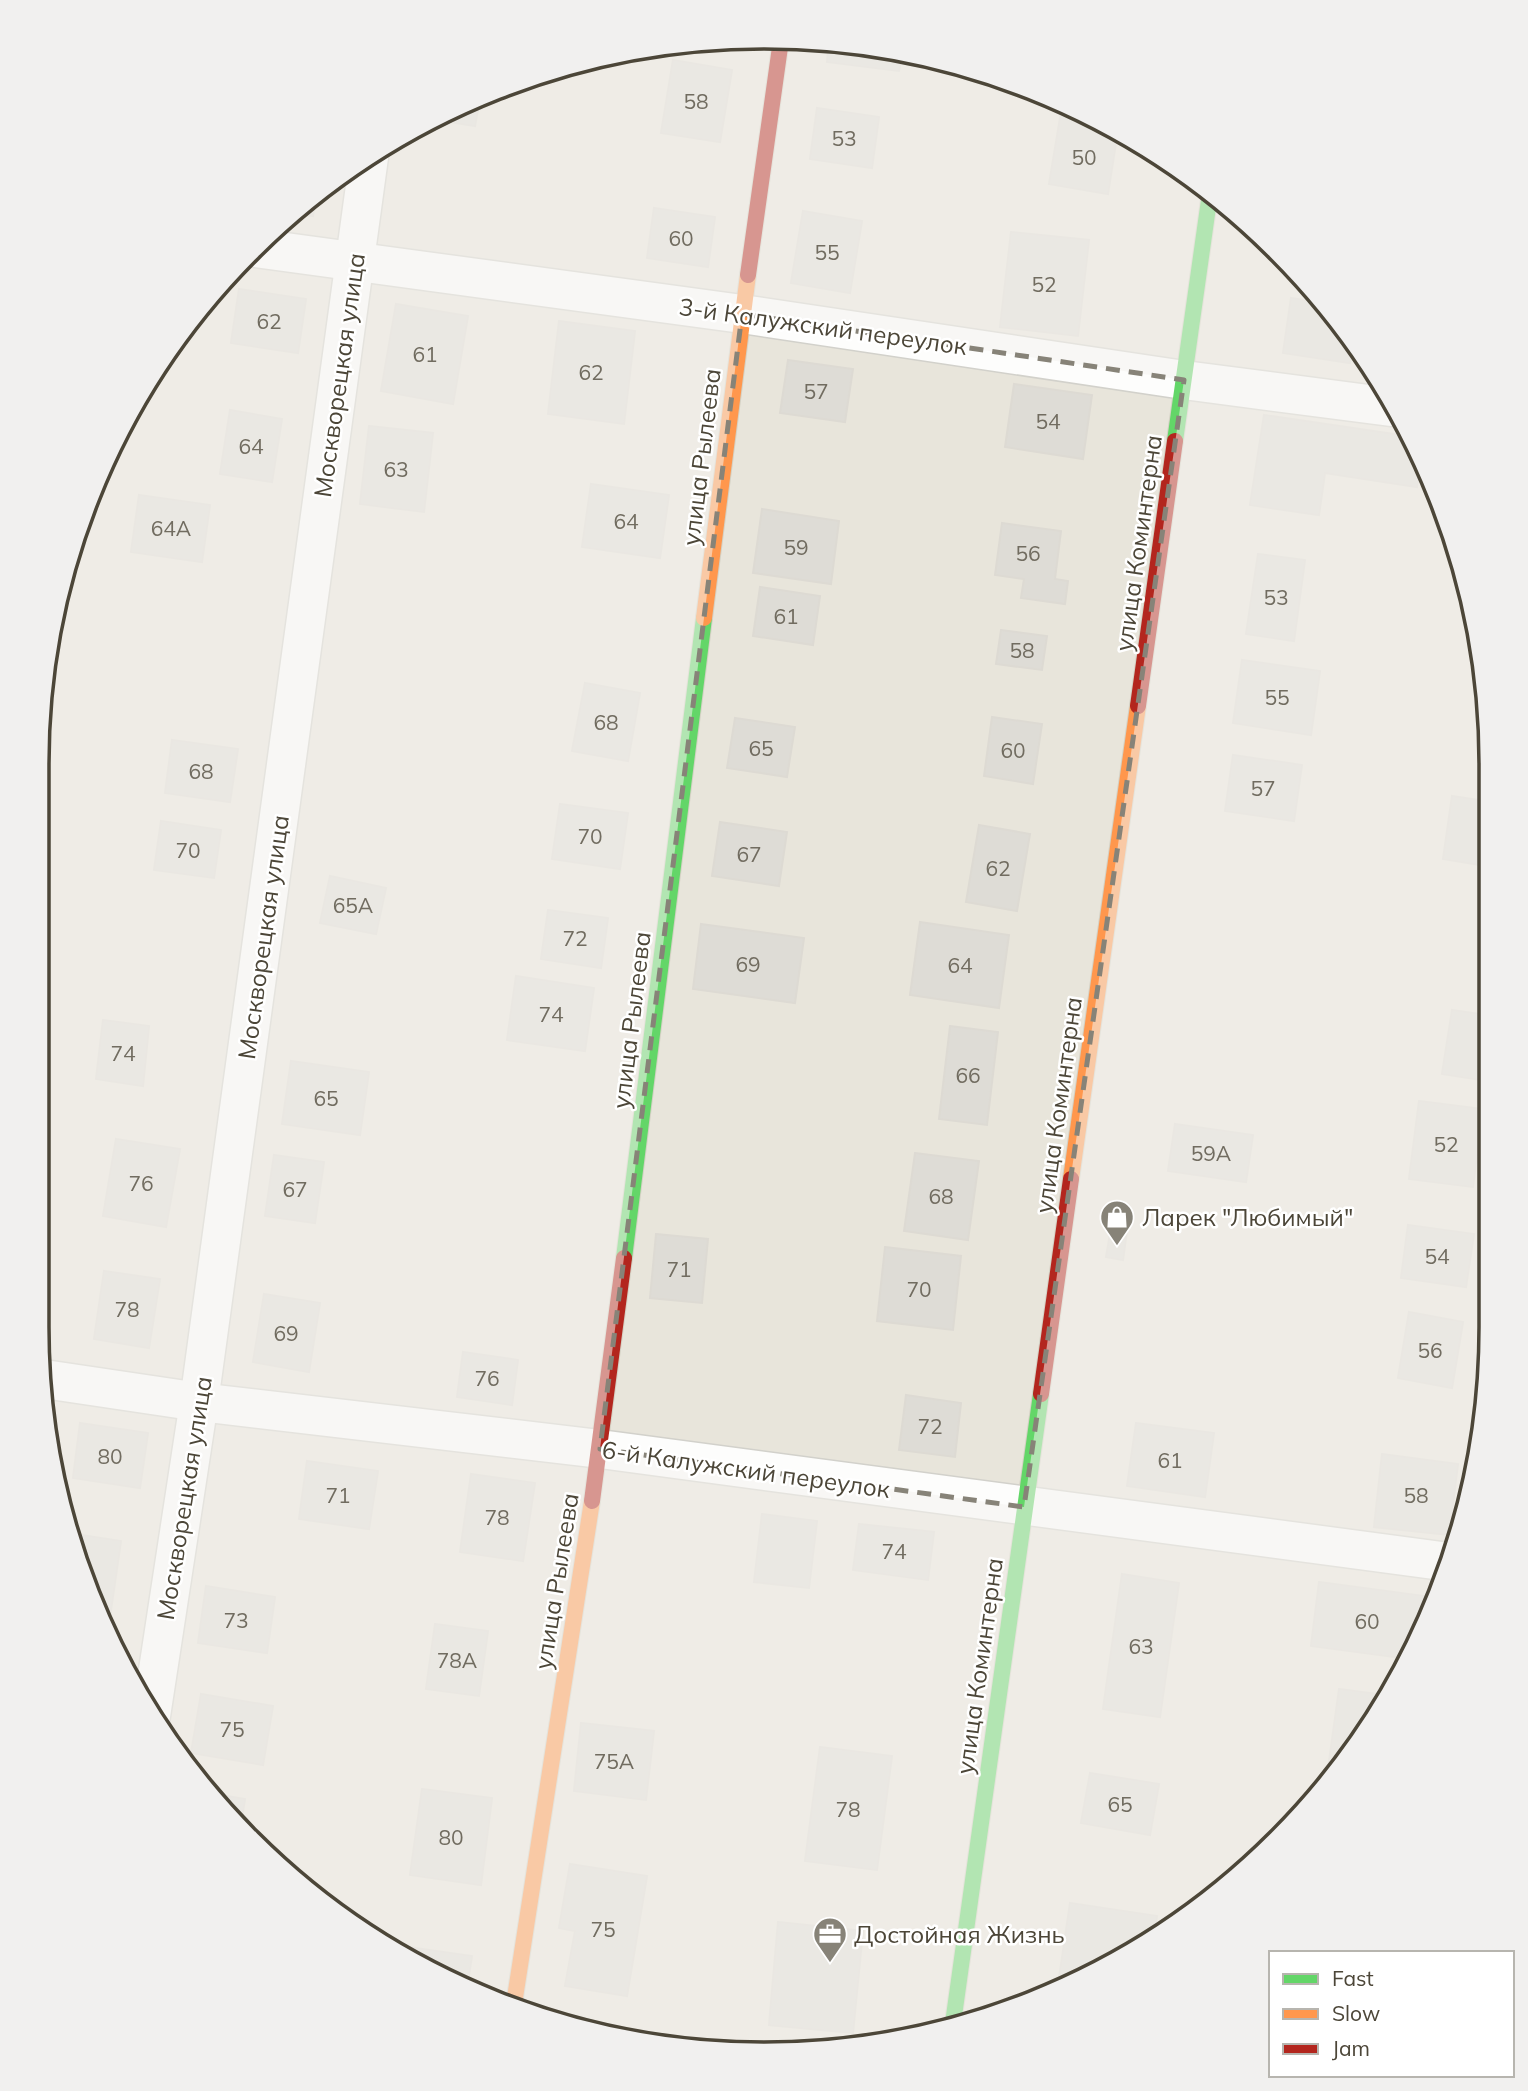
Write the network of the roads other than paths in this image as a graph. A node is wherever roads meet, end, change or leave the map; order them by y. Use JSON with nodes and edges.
{"nodes":[{"id":1,"x":780,"y":50,"type":"edge"},
{"id":2,"x":367,"y":169,"type":"edge"},
{"id":3,"x":1208,"y":205,"type":"edge"},
{"id":4,"x":267,"y":250,"type":"edge"},
{"id":5,"x":355,"y":262,"type":"junction"},
{"id":6,"x":743,"y":314,"type":"junction"},
{"id":7,"x":1184,"y":380,"type":"junction"},
{"id":8,"x":1382,"y":406,"type":"edge"},
{"id":9,"x":52,"y":1380,"type":"edge"},
{"id":10,"x":199,"y":1402,"type":"junction"},
{"id":11,"x":600,"y":1449,"type":"junction"},
{"id":12,"x":1024,"y":1507,"type":"junction"},
{"id":13,"x":1440,"y":1561,"type":"edge"},
{"id":14,"x":154,"y":1698,"type":"edge"},
{"id":15,"x":515,"y":1997,"type":"edge"},
{"id":16,"x":954,"y":2016,"type":"edge"}],
"edges":[{"from":1,"to":6,"type":"street","name":"улица Рылеева"},
{"from":2,"to":5,"type":"street","name":"Москворецкая улица"},
{"from":3,"to":7,"type":"street","name":"улица Коминтерна"},
{"from":4,"to":5,"type":"street","name":"3-й Калужский переулок"},
{"from":5,"to":6,"type":"street","name":"3-й Калужский переулок"},
{"from":5,"to":10,"type":"street","name":"Москворецкая улица"},
{"from":6,"to":7,"type":"street","name":"3-й Калужский переулок"},
{"from":6,"to":11,"type":"street","name":"улица Рылеева"},
{"from":7,"to":8,"type":"street","name":"3-й Калужский переулок"},
{"from":7,"to":12,"type":"street","name":"улица Коминтерна"},
{"from":9,"to":10,"type":"street","name":"6-й Калужский переулок"},
{"from":10,"to":11,"type":"street","name":"6-й Калужский переулок"},
{"from":10,"to":14,"type":"street","name":"Москворецкая улица"},
{"from":11,"to":12,"type":"street","name":"6-й Калужский переулок"},
{"from":11,"to":15,"type":"street","name":"улица Рылеева"},
{"from":12,"to":13,"type":"street","name":"6-й Калужский переулок"},
{"from":12,"to":16,"type":"street","name":"улица Коминтерна"}]}
